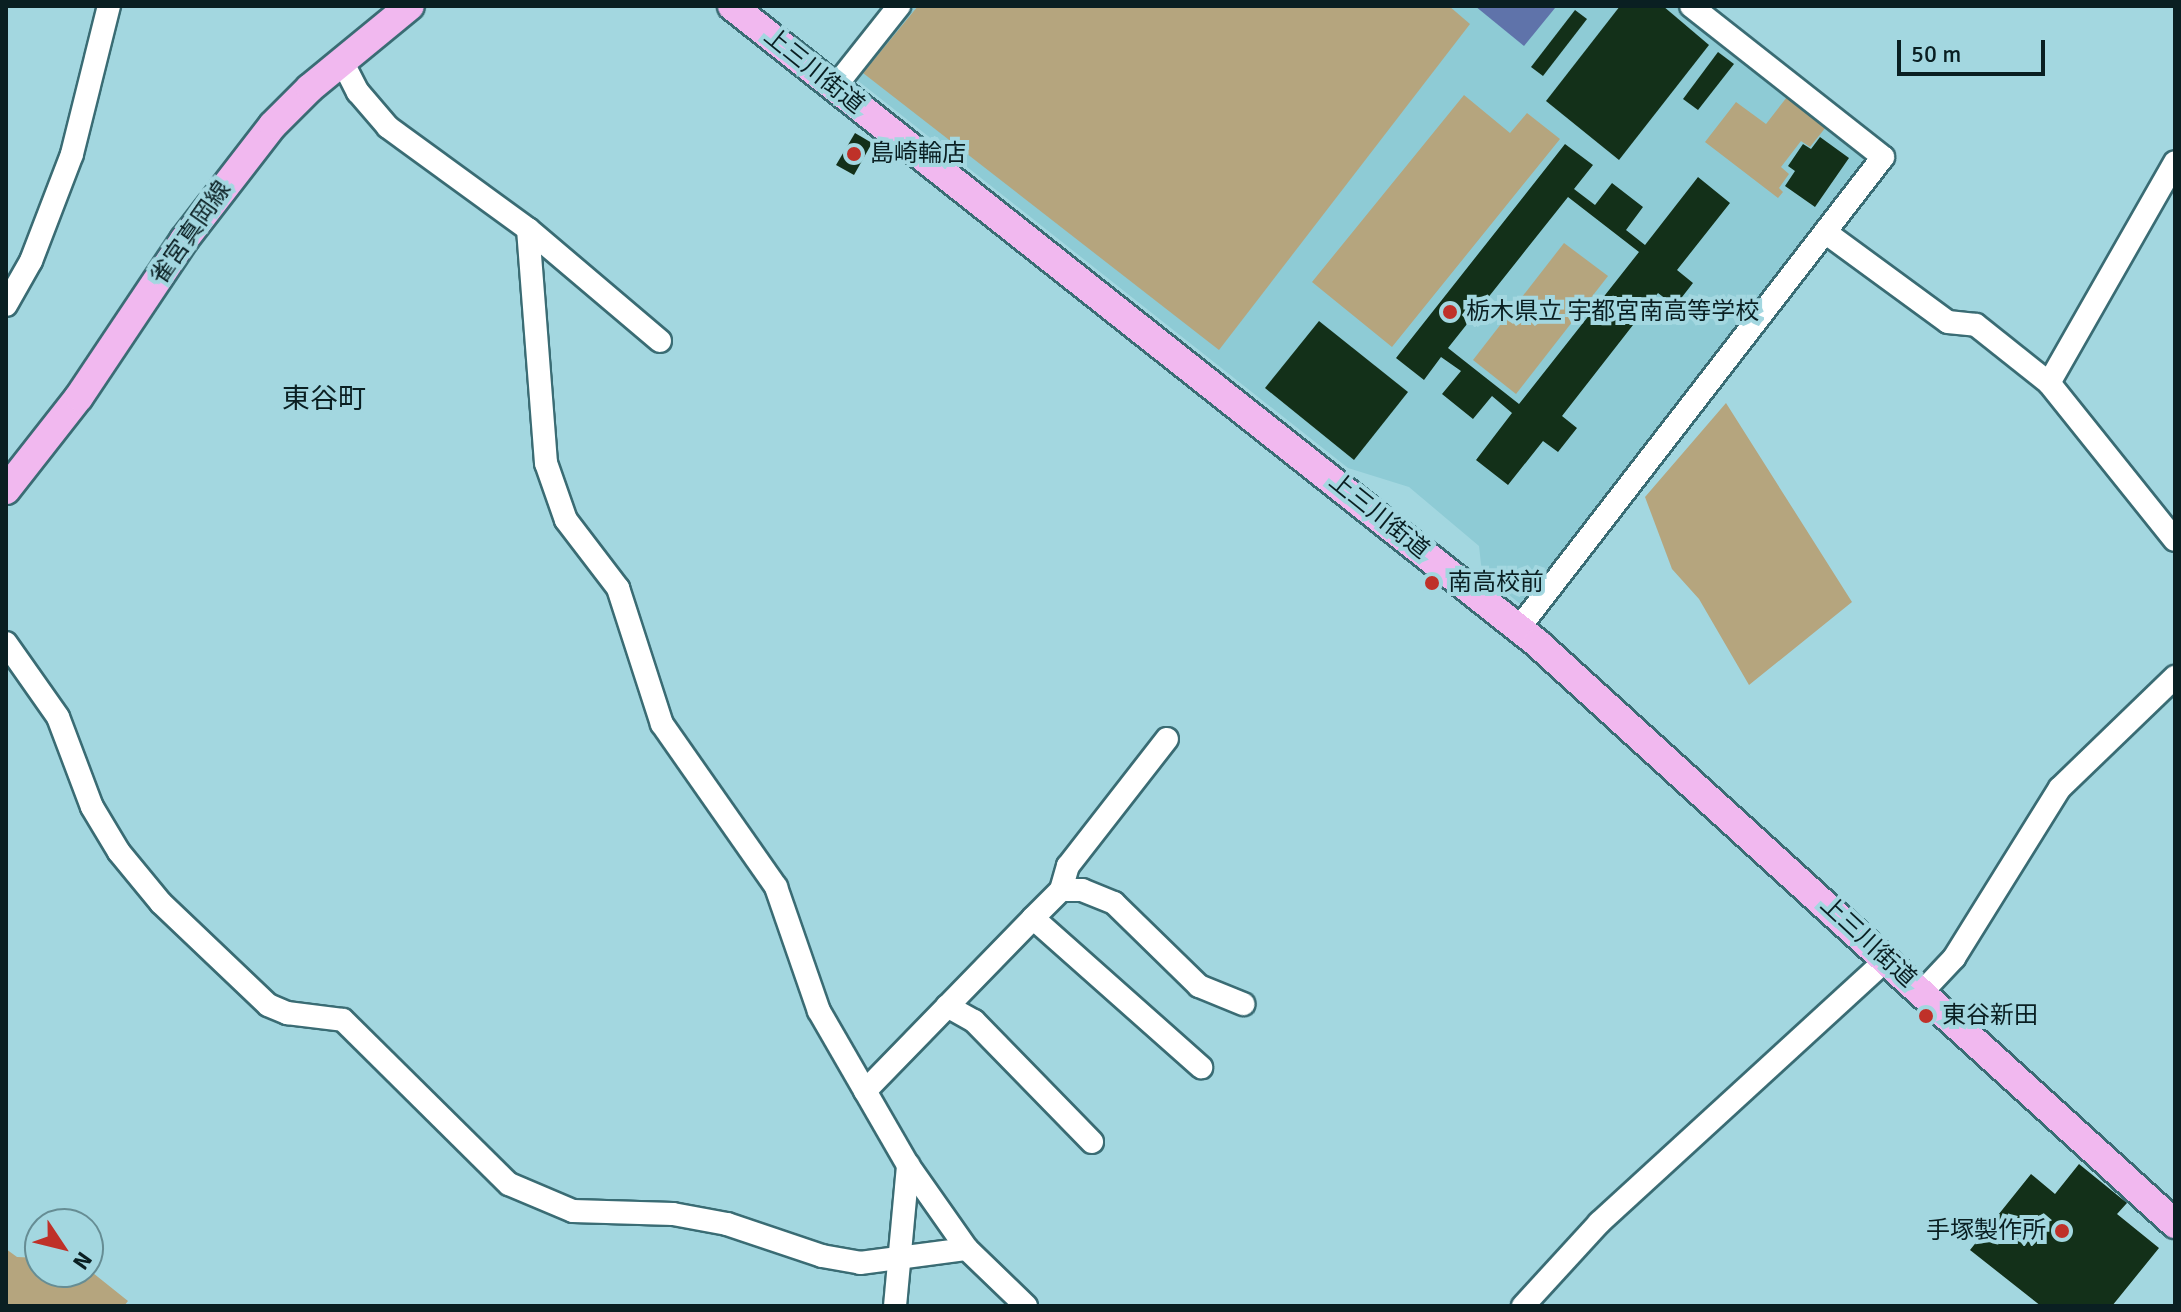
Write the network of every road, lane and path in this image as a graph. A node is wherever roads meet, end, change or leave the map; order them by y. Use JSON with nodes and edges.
{"nodes":[{"id":1,"x":109,"y":6,"type":"edge"},
{"id":2,"x":410,"y":6,"type":"edge"},
{"id":3,"x":732,"y":6,"type":"edge"},
{"id":4,"x":899,"y":6,"type":"edge"},
{"id":5,"x":1691,"y":6,"type":"edge"},
{"id":6,"x":342,"y":61,"type":"junction"},
{"id":7,"x":834,"y":88,"type":"junction"},
{"id":8,"x":2175,"y":162,"type":"edge"},
{"id":9,"x":528,"y":229,"type":"junction"},
{"id":10,"x":1825,"y":232,"type":"junction"},
{"id":11,"x":6,"y":305,"type":"edge"},
{"id":12,"x":660,"y":341,"type":"dead end"},
{"id":13,"x":2049,"y":383,"type":"junction"},
{"id":14,"x":6,"y":490,"type":"edge"},
{"id":15,"x":2175,"y":540,"type":"edge"},
{"id":16,"x":1519,"y":628,"type":"junction"},
{"id":17,"x":6,"y":643,"type":"edge"},
{"id":18,"x":2175,"y":677,"type":"edge"},
{"id":19,"x":1167,"y":739,"type":"dead end"},
{"id":20,"x":1061,"y":890,"type":"junction"},
{"id":21,"x":1033,"y":918,"type":"junction"},
{"id":22,"x":1887,"y":959,"type":"junction"},
{"id":23,"x":1922,"y":992,"type":"junction"},
{"id":24,"x":1243,"y":1004,"type":"dead end"},
{"id":25,"x":947,"y":1006,"type":"junction"},
{"id":26,"x":1201,"y":1067,"type":"dead end"},
{"id":27,"x":865,"y":1091,"type":"junction"},
{"id":28,"x":1092,"y":1142,"type":"dead end"},
{"id":29,"x":908,"y":1165,"type":"junction"},
{"id":30,"x":2175,"y":1224,"type":"edge"},
{"id":31,"x":967,"y":1249,"type":"junction"},
{"id":32,"x":899,"y":1261,"type":"junction"},
{"id":33,"x":895,"y":1306,"type":"edge"},
{"id":34,"x":1026,"y":1306,"type":"edge"},
{"id":35,"x":1523,"y":1306,"type":"edge"}],
"edges":[{"from":1,"to":11,"type":"street"},
{"from":2,"to":6,"type":"main road","name":"雀宮真岡線"},
{"from":3,"to":7,"type":"main road","name":"上三川街道"},
{"from":4,"to":7,"type":"street"},
{"from":5,"to":10,"type":"street"},
{"from":6,"to":9,"type":"street"},
{"from":6,"to":14,"type":"main road","name":"雀宮真岡線"},
{"from":7,"to":16,"type":"main road","name":"上三川街道"},
{"from":8,"to":13,"type":"street"},
{"from":9,"to":12,"type":"street"},
{"from":9,"to":27,"type":"street"},
{"from":10,"to":13,"type":"street"},
{"from":10,"to":16,"type":"street"},
{"from":13,"to":15,"type":"street"},
{"from":16,"to":22,"type":"main road","name":"上三川街道"},
{"from":17,"to":32,"type":"street"},
{"from":18,"to":23,"type":"street"},
{"from":19,"to":20,"type":"street"},
{"from":20,"to":21,"type":"street"},
{"from":20,"to":24,"type":"street"},
{"from":21,"to":25,"type":"street"},
{"from":21,"to":26,"type":"street"},
{"from":22,"to":23,"type":"main road","name":"上三川街道"},
{"from":22,"to":35,"type":"street"},
{"from":23,"to":30,"type":"main road","name":"上三川街道"},
{"from":25,"to":27,"type":"street"},
{"from":25,"to":28,"type":"street"},
{"from":27,"to":29,"type":"street"},
{"from":29,"to":31,"type":"street"},
{"from":29,"to":32,"type":"street"},
{"from":31,"to":32,"type":"street"},
{"from":31,"to":34,"type":"street"},
{"from":32,"to":33,"type":"street"}]}
